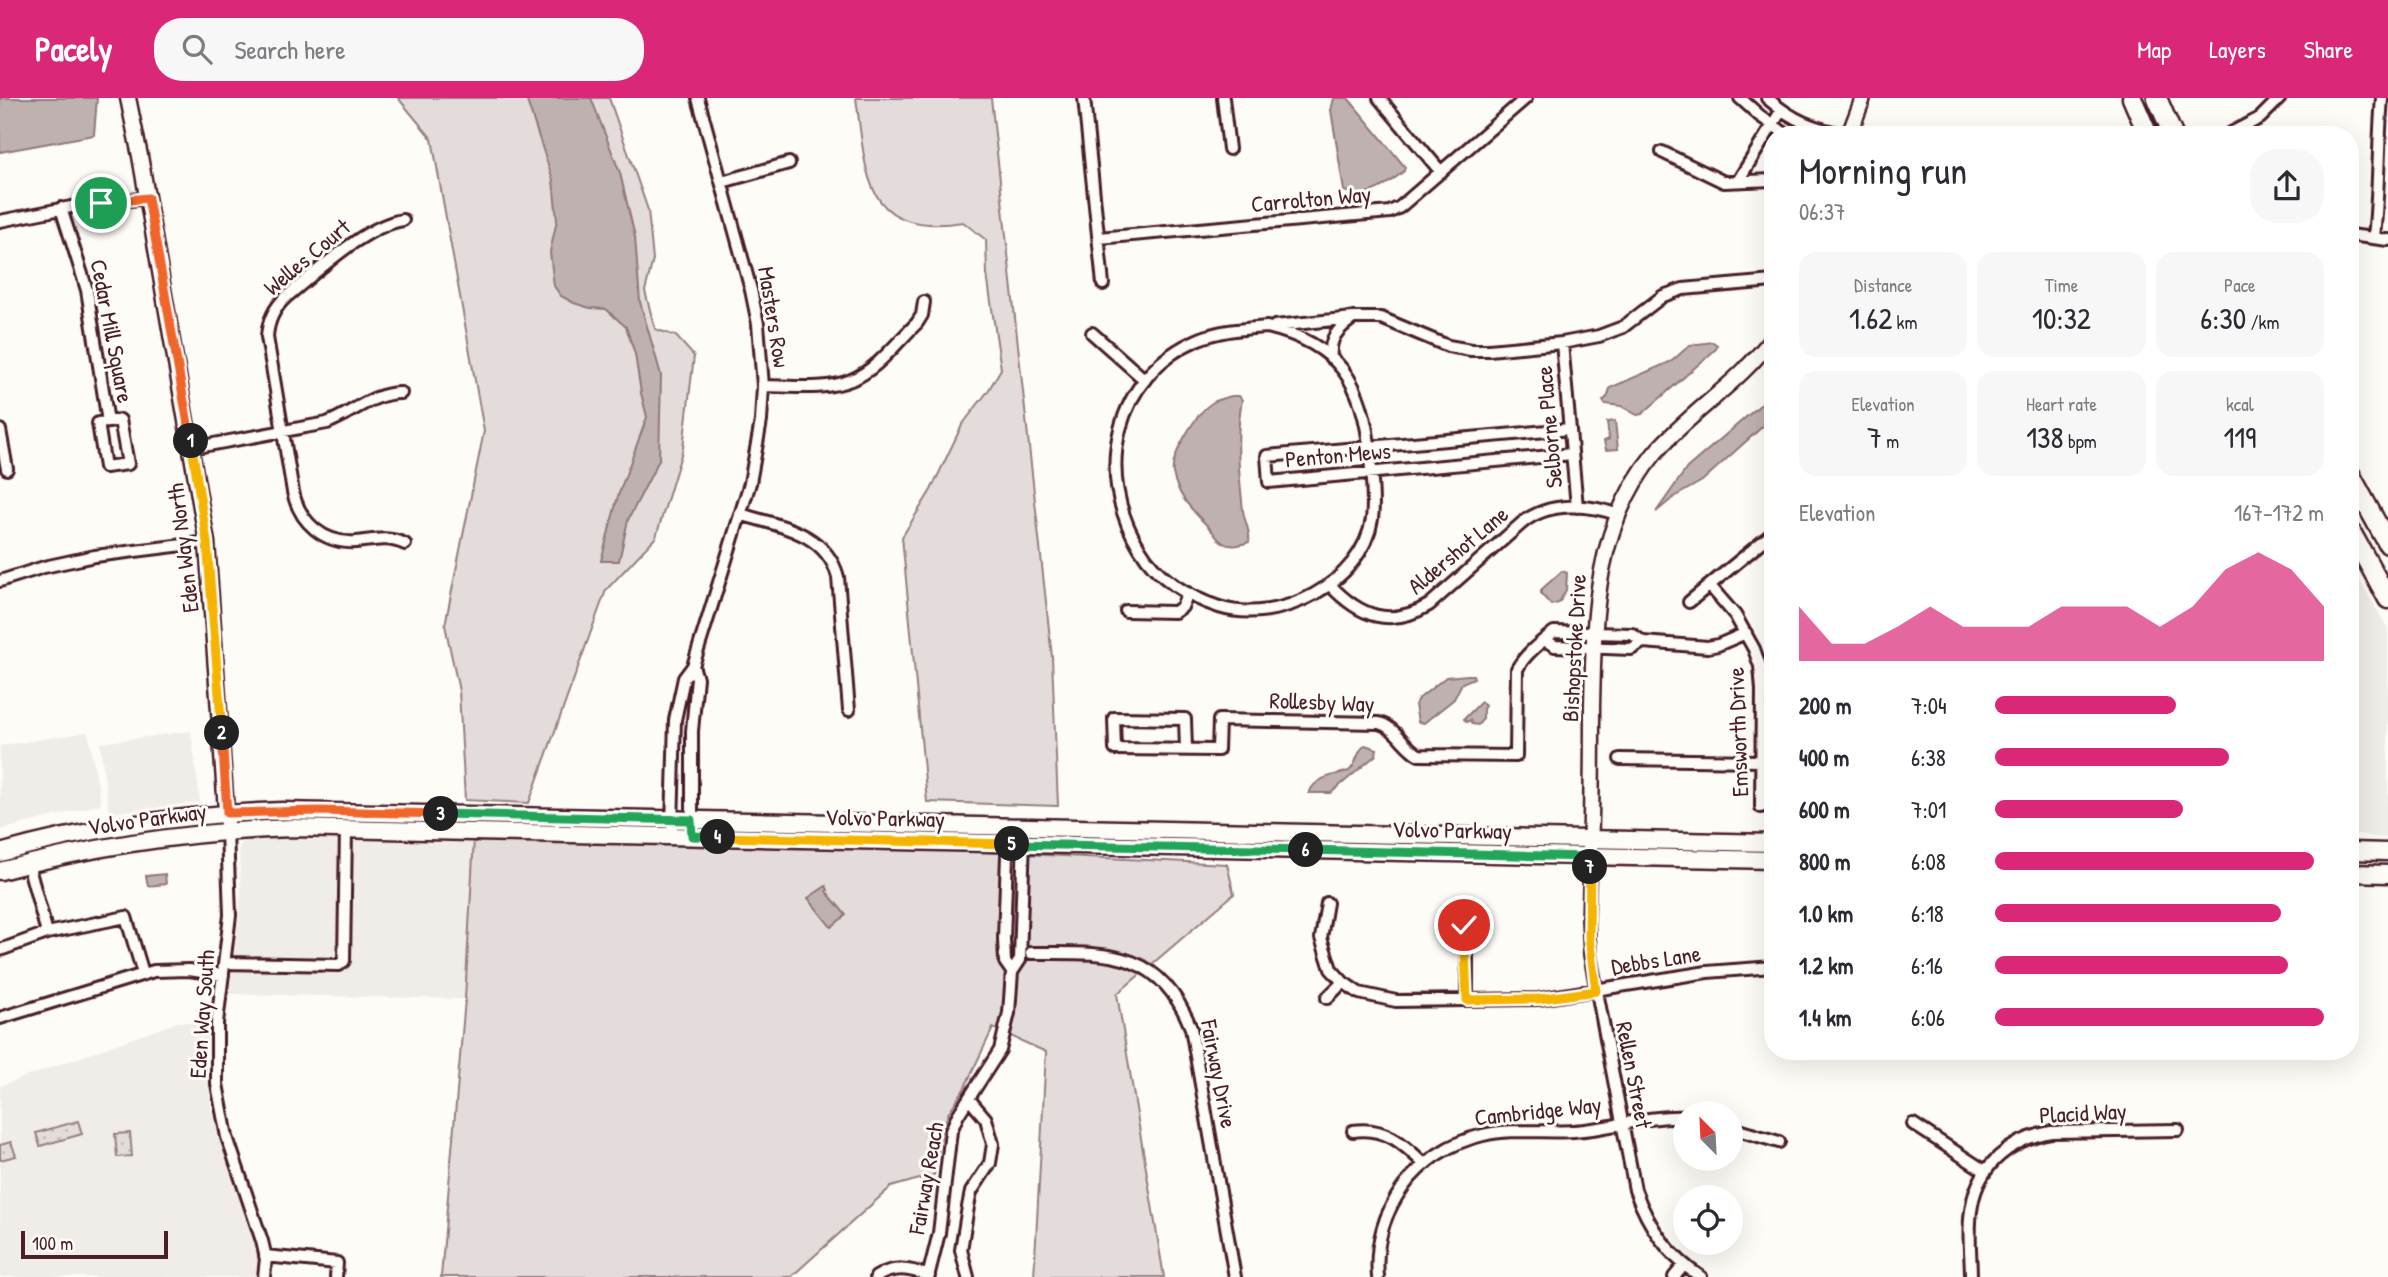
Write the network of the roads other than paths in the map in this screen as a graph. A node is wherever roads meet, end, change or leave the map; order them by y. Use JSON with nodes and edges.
{"nodes":[{"id":1,"x":128,"y":98,"type":"edge"},
{"id":2,"x":698,"y":98,"type":"edge"},
{"id":3,"x":1084,"y":98,"type":"edge"},
{"id":4,"x":1223,"y":98,"type":"edge"},
{"id":5,"x":1380,"y":98,"type":"edge"},
{"id":6,"x":1504,"y":98,"type":"edge"},
{"id":7,"x":1526,"y":98,"type":"edge"},
{"id":8,"x":1740,"y":98,"type":"edge"},
{"id":9,"x":1767,"y":98,"type":"edge"},
{"id":10,"x":1863,"y":98,"type":"edge"},
{"id":11,"x":2132,"y":98,"type":"edge"},
{"id":12,"x":2157,"y":98,"type":"edge"},
{"id":13,"x":2280,"y":98,"type":"edge"},
{"id":14,"x":2382,"y":98,"type":"edge"},
{"id":15,"x":1513,"y":109,"type":"junction"},
{"id":16,"x":1781,"y":111,"type":"junction"},
{"id":17,"x":1772,"y":125,"type":"joint"},
{"id":18,"x":1810,"y":126,"type":"edge"},
{"id":19,"x":1852,"y":126,"type":"edge"},
{"id":20,"x":2144,"y":126,"type":"edge"},
{"id":21,"x":2170,"y":126,"type":"edge"},
{"id":22,"x":2244,"y":126,"type":"edge"},
{"id":23,"x":1764,"y":138,"type":"edge"},
{"id":24,"x":1229,"y":149,"type":"dead end"},
{"id":25,"x":1662,"y":152,"type":"dead end"},
{"id":26,"x":789,"y":163,"type":"dead end"},
{"id":27,"x":1441,"y":172,"type":"junction"},
{"id":28,"x":1764,"y":180,"type":"edge"},
{"id":29,"x":1738,"y":181,"type":"junction"},
{"id":30,"x":722,"y":182,"type":"junction"},
{"id":31,"x":148,"y":198,"type":"junction"},
{"id":32,"x":61,"y":208,"type":"junction"},
{"id":33,"x":403,"y":220,"type":"dead end"},
{"id":34,"x":0,"y":221,"type":"edge"},
{"id":35,"x":2359,"y":236,"type":"edge"},
{"id":36,"x":2374,"y":237,"type":"junction"},
{"id":37,"x":1099,"y":238,"type":"junction"},
{"id":38,"x":2388,"y":240,"type":"edge"},
{"id":39,"x":1764,"y":282,"type":"edge"},
{"id":40,"x":1103,"y":284,"type":"dead end"},
{"id":41,"x":924,"y":302,"type":"dead end"},
{"id":42,"x":1353,"y":318,"type":"junction"},
{"id":43,"x":1267,"y":327,"type":"junction"},
{"id":44,"x":1092,"y":333,"type":"dead end"},
{"id":45,"x":1562,"y":343,"type":"junction"},
{"id":46,"x":1764,"y":347,"type":"edge"},
{"id":47,"x":1331,"y":358,"type":"junction"},
{"id":48,"x":1145,"y":380,"type":"junction"},
{"id":49,"x":763,"y":386,"type":"junction"},
{"id":50,"x":401,"y":393,"type":"dead end"},
{"id":51,"x":108,"y":422,"type":"junction"},
{"id":52,"x":1570,"y":429,"type":"junction"},
{"id":53,"x":0,"y":430,"type":"edge"},
{"id":54,"x":283,"y":432,"type":"junction"},
{"id":55,"x":1369,"y":447,"type":"junction"},
{"id":56,"x":192,"y":448,"type":"junction"},
{"id":57,"x":1572,"y":454,"type":"junction"},
{"id":58,"x":7,"y":469,"type":"dead end"},
{"id":59,"x":1371,"y":473,"type":"junction"},
{"id":60,"x":2359,"y":491,"type":"edge"},
{"id":61,"x":1577,"y":507,"type":"junction"},
{"id":62,"x":740,"y":514,"type":"junction"},
{"id":63,"x":1619,"y":515,"type":"junction"},
{"id":64,"x":1764,"y":541,"type":"edge"},
{"id":65,"x":207,"y":542,"type":"junction"},
{"id":66,"x":405,"y":544,"type":"dead end"},
{"id":67,"x":2388,"y":544,"type":"edge"},
{"id":68,"x":2359,"y":546,"type":"edge"},
{"id":69,"x":0,"y":581,"type":"edge"},
{"id":70,"x":1330,"y":585,"type":"junction"},
{"id":71,"x":1710,"y":586,"type":"junction"},
{"id":72,"x":1188,"y":593,"type":"junction"},
{"id":73,"x":2388,"y":599,"type":"edge"},
{"id":74,"x":1689,"y":602,"type":"dead end"},
{"id":75,"x":1126,"y":611,"type":"dead end"},
{"id":76,"x":1746,"y":633,"type":"junction"},
{"id":77,"x":1594,"y":640,"type":"junction"},
{"id":78,"x":693,"y":666,"type":"junction"},
{"id":79,"x":849,"y":710,"type":"dead end"},
{"id":80,"x":1186,"y":749,"type":"junction"},
{"id":81,"x":1620,"y":759,"type":"dead end"},
{"id":82,"x":1762,"y":761,"type":"junction"},
{"id":83,"x":1761,"y":807,"type":"dead end"},
{"id":84,"x":227,"y":813,"type":"junction"},
{"id":85,"x":672,"y":827,"type":"junction"},
{"id":86,"x":692,"y":828,"type":"junction"},
{"id":87,"x":346,"y":829,"type":"junction"},
{"id":88,"x":227,"y":831,"type":"junction"},
{"id":89,"x":1016,"y":836,"type":"junction"},
{"id":90,"x":1591,"y":839,"type":"junction"},
{"id":91,"x":1764,"y":843,"type":"edge"},
{"id":92,"x":2359,"y":851,"type":"edge"},
{"id":93,"x":2388,"y":852,"type":"edge"},
{"id":94,"x":0,"y":853,"type":"edge"},
{"id":95,"x":1590,"y":857,"type":"junction"},
{"id":96,"x":1764,"y":860,"type":"edge"},
{"id":97,"x":28,"y":864,"type":"junction"},
{"id":98,"x":0,"y":871,"type":"edge"},
{"id":99,"x":2359,"y":873,"type":"edge"},
{"id":100,"x":2388,"y":874,"type":"edge"},
{"id":101,"x":1327,"y":903,"type":"dead end"},
{"id":102,"x":1461,"y":913,"type":"dead end"},
{"id":103,"x":47,"y":933,"type":"junction"},
{"id":104,"x":0,"y":950,"type":"edge"},
{"id":105,"x":1031,"y":953,"type":"dead end"},
{"id":106,"x":225,"y":963,"type":"junction"},
{"id":107,"x":1764,"y":969,"type":"edge"},
{"id":108,"x":143,"y":973,"type":"junction"},
{"id":109,"x":223,"y":975,"type":"junction"},
{"id":110,"x":1343,"y":982,"type":"junction"},
{"id":111,"x":1596,"y":991,"type":"junction"},
{"id":112,"x":1327,"y":998,"type":"dead end"},
{"id":113,"x":1467,"y":1000,"type":"junction"},
{"id":114,"x":0,"y":1017,"type":"edge"},
{"id":115,"x":969,"y":1099,"type":"junction"},
{"id":116,"x":1673,"y":1116,"type":"edge"},
{"id":117,"x":1621,"y":1123,"type":"junction"},
{"id":118,"x":1913,"y":1124,"type":"dead end"},
{"id":119,"x":2178,"y":1130,"type":"dead end"},
{"id":120,"x":1353,"y":1131,"type":"dead end"},
{"id":121,"x":1743,"y":1132,"type":"edge"},
{"id":122,"x":1779,"y":1142,"type":"dead end"},
{"id":123,"x":1424,"y":1164,"type":"junction"},
{"id":124,"x":1985,"y":1171,"type":"junction"},
{"id":125,"x":265,"y":1256,"type":"junction"},
{"id":126,"x":1684,"y":1265,"type":"junction"},
{"id":127,"x":929,"y":1276,"type":"edge"},
{"id":128,"x":264,"y":1277,"type":"edge"},
{"id":129,"x":336,"y":1277,"type":"edge"},
{"id":130,"x":876,"y":1277,"type":"edge"},
{"id":131,"x":968,"y":1277,"type":"edge"},
{"id":132,"x":1235,"y":1277,"type":"edge"},
{"id":133,"x":1378,"y":1277,"type":"edge"},
{"id":134,"x":1674,"y":1277,"type":"edge"},
{"id":135,"x":1701,"y":1277,"type":"edge"},
{"id":136,"x":1971,"y":1277,"type":"edge"}],
"edges":[{"from":1,"to":31,"type":"street","name":"Eden Way North"},
{"from":2,"to":30,"type":"street","name":"Masters Row"},
{"from":3,"to":37,"type":"street"},
{"from":4,"to":24,"type":"street"},
{"from":5,"to":27,"type":"street"},
{"from":6,"to":15,"type":"street"},
{"from":7,"to":15,"type":"street","name":"Carrolton Way"},
{"from":8,"to":17,"type":"street"},
{"from":9,"to":16,"type":"street"},
{"from":10,"to":19,"type":"street"},
{"from":11,"to":20,"type":"main road"},
{"from":12,"to":21,"type":"main road"},
{"from":13,"to":22,"type":"street"},
{"from":14,"to":36,"type":"street"},
{"from":15,"to":27,"type":"street","name":"Carrolton Way"},
{"from":16,"to":17,"type":"street"},
{"from":16,"to":18,"type":"street"},
{"from":23,"to":29,"type":"street"},
{"from":25,"to":29,"type":"street"},
{"from":26,"to":30,"type":"street"},
{"from":27,"to":37,"type":"street","name":"Carrolton Way"},
{"from":28,"to":29,"type":"street"},
{"from":30,"to":49,"type":"street","name":"Masters Row"},
{"from":31,"to":32,"type":"street"},
{"from":31,"to":56,"type":"street","name":"Eden Way North"},
{"from":32,"to":34,"type":"street"},
{"from":32,"to":51,"type":"street","name":"Cedar Mill Square"},
{"from":33,"to":54,"type":"street","name":"Welles Court"},
{"from":35,"to":36,"type":"street"},
{"from":36,"to":38,"type":"street"},
{"from":37,"to":40,"type":"street"},
{"from":39,"to":45,"type":"street"},
{"from":41,"to":49,"type":"street"},
{"from":42,"to":43,"type":"street"},
{"from":42,"to":45,"type":"street"},
{"from":42,"to":47,"type":"street"},
{"from":43,"to":47,"type":"street"},
{"from":43,"to":48,"type":"street"},
{"from":44,"to":48,"type":"street"},
{"from":45,"to":52,"type":"street","name":"Selborne Place"},
{"from":46,"to":63,"type":"street","name":"Bishopstoke Drive"},
{"from":47,"to":55,"type":"street"},
{"from":48,"to":72,"type":"street"},
{"from":49,"to":62,"type":"street","name":"Masters Row"},
{"from":50,"to":54,"type":"street"},
{"from":51,"to":51,"type":"street","name":"Cedar Mill Square"},
{"from":52,"to":55,"type":"street","name":"Penton Mews"},
{"from":52,"to":57,"type":"street","name":"Selborne Place"},
{"from":53,"to":58,"type":"street"},
{"from":54,"to":56,"type":"street"},
{"from":54,"to":66,"type":"street","name":"Welles Court"},
{"from":55,"to":59,"type":"street"},
{"from":55,"to":59,"type":"street","name":"Penton Mews"},
{"from":56,"to":65,"type":"street","name":"Eden Way North"},
{"from":57,"to":59,"type":"street","name":"Penton Mews"},
{"from":57,"to":61,"type":"street","name":"Selborne Place"},
{"from":59,"to":70,"type":"street"},
{"from":60,"to":67,"type":"main road"},
{"from":61,"to":63,"type":"street","name":"Aldershot Lane"},
{"from":61,"to":70,"type":"street","name":"Aldershot Lane"},
{"from":62,"to":78,"type":"street","name":"Masters Row"},
{"from":62,"to":79,"type":"street"},
{"from":63,"to":77,"type":"street","name":"Bishopstoke Drive"},
{"from":64,"to":71,"type":"street"},
{"from":65,"to":69,"type":"street"},
{"from":65,"to":84,"type":"street","name":"Eden Way North"},
{"from":68,"to":73,"type":"main road"},
{"from":70,"to":72,"type":"street"},
{"from":71,"to":74,"type":"street"},
{"from":71,"to":76,"type":"street","name":"Emsworth Drive"},
{"from":72,"to":75,"type":"street"},
{"from":76,"to":77,"type":"street","name":"Rollesby Way"},
{"from":76,"to":82,"type":"street","name":"Emsworth Drive"},
{"from":77,"to":80,"type":"street","name":"Rollesby Way"},
{"from":77,"to":90,"type":"street","name":"Bishopstoke Drive"},
{"from":78,"to":85,"type":"street","name":"Masters Row"},
{"from":78,"to":86,"type":"street","name":"Masters Row"},
{"from":80,"to":80,"type":"street","name":"Rollesby Way"},
{"from":81,"to":82,"type":"street"},
{"from":82,"to":83,"type":"street","name":"Emsworth Drive"},
{"from":84,"to":85,"type":"main road","name":"Volvo Parkway"},
{"from":84,"to":88,"type":"street","name":"Eden Way North"},
{"from":84,"to":94,"type":"main road","name":"Volvo Parkway"},
{"from":85,"to":86,"type":"main road","name":"Volvo Parkway"},
{"from":85,"to":87,"type":"main road","name":"Volvo Parkway"},
{"from":86,"to":89,"type":"main road","name":"Volvo Parkway"},
{"from":87,"to":88,"type":"main road","name":"Volvo Parkway"},
{"from":87,"to":106,"type":"street"},
{"from":88,"to":97,"type":"main road","name":"Volvo Parkway"},
{"from":88,"to":106,"type":"street","name":"Eden Way South"},
{"from":89,"to":90,"type":"main road","name":"Volvo Parkway"},
{"from":89,"to":95,"type":"main road","name":"Volvo Parkway"},
{"from":89,"to":115,"type":"street","name":"Fairway Reach"},
{"from":90,"to":91,"type":"main road","name":"Volvo Parkway"},
{"from":90,"to":95,"type":"street","name":"Bishopstoke Drive"},
{"from":92,"to":93,"type":"main road"},
{"from":95,"to":96,"type":"main road","name":"Volvo Parkway"},
{"from":95,"to":111,"type":"street","name":"Rellen Street"},
{"from":97,"to":98,"type":"main road","name":"Volvo Parkway"},
{"from":97,"to":103,"type":"street"},
{"from":99,"to":100,"type":"main road"},
{"from":101,"to":110,"type":"street"},
{"from":102,"to":113,"type":"street"},
{"from":103,"to":104,"type":"street"},
{"from":103,"to":108,"type":"street"},
{"from":105,"to":132,"type":"street","name":"Fairway Drive"},
{"from":106,"to":109,"type":"street","name":"Eden Way South"},
{"from":107,"to":111,"type":"street","name":"Debbs Lane"},
{"from":108,"to":109,"type":"street"},
{"from":108,"to":114,"type":"street"},
{"from":109,"to":125,"type":"street","name":"Eden Way South"},
{"from":110,"to":112,"type":"street"},
{"from":110,"to":113,"type":"street","name":"Debbs Lane"},
{"from":111,"to":113,"type":"street","name":"Debbs Lane"},
{"from":111,"to":117,"type":"street","name":"Rellen Street"},
{"from":115,"to":127,"type":"street","name":"Fairway Reach"},
{"from":115,"to":131,"type":"street"},
{"from":116,"to":117,"type":"street","name":"Cambridge Way"},
{"from":117,"to":123,"type":"street","name":"Cambridge Way"},
{"from":117,"to":126,"type":"street","name":"Rellen Street"},
{"from":118,"to":124,"type":"street"},
{"from":119,"to":124,"type":"street","name":"Placid Way"},
{"from":120,"to":123,"type":"street"},
{"from":121,"to":122,"type":"street"},
{"from":123,"to":133,"type":"street","name":"Cambridge Way"},
{"from":124,"to":136,"type":"street","name":"Placid Way"},
{"from":125,"to":128,"type":"street","name":"Eden Way South"},
{"from":125,"to":129,"type":"street"},
{"from":126,"to":134,"type":"street"},
{"from":126,"to":135,"type":"street","name":"Rellen Street"},
{"from":127,"to":130,"type":"street"}]}
